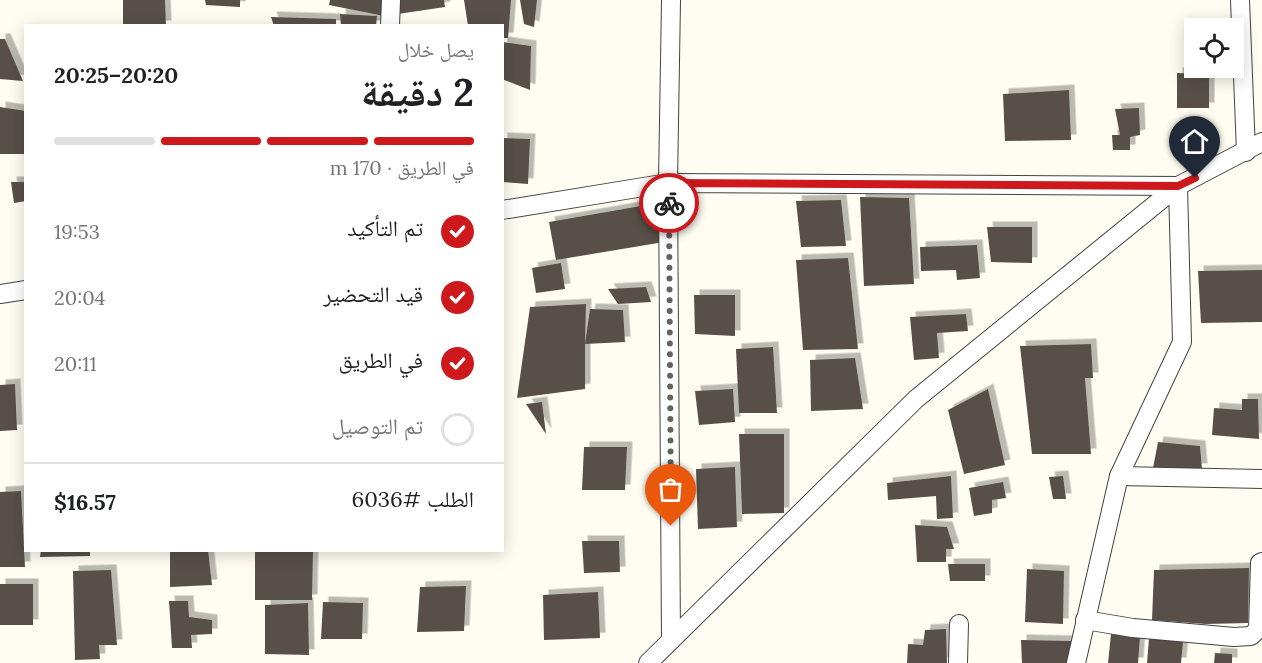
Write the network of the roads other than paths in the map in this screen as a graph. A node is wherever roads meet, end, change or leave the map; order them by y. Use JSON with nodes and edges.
{"nodes":[{"id":1,"x":391,"y":0,"type":"edge"},
{"id":2,"x":671,"y":0,"type":"edge"},
{"id":3,"x":1240,"y":0,"type":"edge"},
{"id":4,"x":390,"y":24,"type":"edge"},
{"id":5,"x":1262,"y":142,"type":"edge"},
{"id":6,"x":1246,"y":152,"type":"junction"},
{"id":7,"x":668,"y":183,"type":"junction"},
{"id":8,"x":1178,"y":186,"type":"junction"},
{"id":9,"x":504,"y":210,"type":"edge"},
{"id":10,"x":24,"y":290,"type":"edge"},
{"id":11,"x":0,"y":294,"type":"edge"},
{"id":12,"x":1119,"y":476,"type":"junction"},
{"id":13,"x":1262,"y":479,"type":"edge"},
{"id":14,"x":1262,"y":562,"type":"edge"},
{"id":15,"x":1085,"y":620,"type":"junction"},
{"id":16,"x":959,"y":624,"type":"dead end"},
{"id":17,"x":671,"y":640,"type":"junction"},
{"id":18,"x":648,"y":663,"type":"edge"},
{"id":19,"x":958,"y":663,"type":"edge"},
{"id":20,"x":1076,"y":663,"type":"edge"}],
"edges":[{"from":1,"to":4,"type":"street"},
{"from":2,"to":7,"type":"street"},
{"from":3,"to":6,"type":"street"},
{"from":5,"to":6,"type":"street"},
{"from":6,"to":8,"type":"street"},
{"from":7,"to":8,"type":"street"},
{"from":7,"to":9,"type":"street"},
{"from":7,"to":17,"type":"street"},
{"from":8,"to":12,"type":"street"},
{"from":8,"to":17,"type":"street"},
{"from":10,"to":11,"type":"street"},
{"from":12,"to":13,"type":"street"},
{"from":12,"to":15,"type":"street"},
{"from":14,"to":15,"type":"street"},
{"from":15,"to":20,"type":"street"},
{"from":16,"to":19,"type":"street"},
{"from":17,"to":18,"type":"street"}]}
